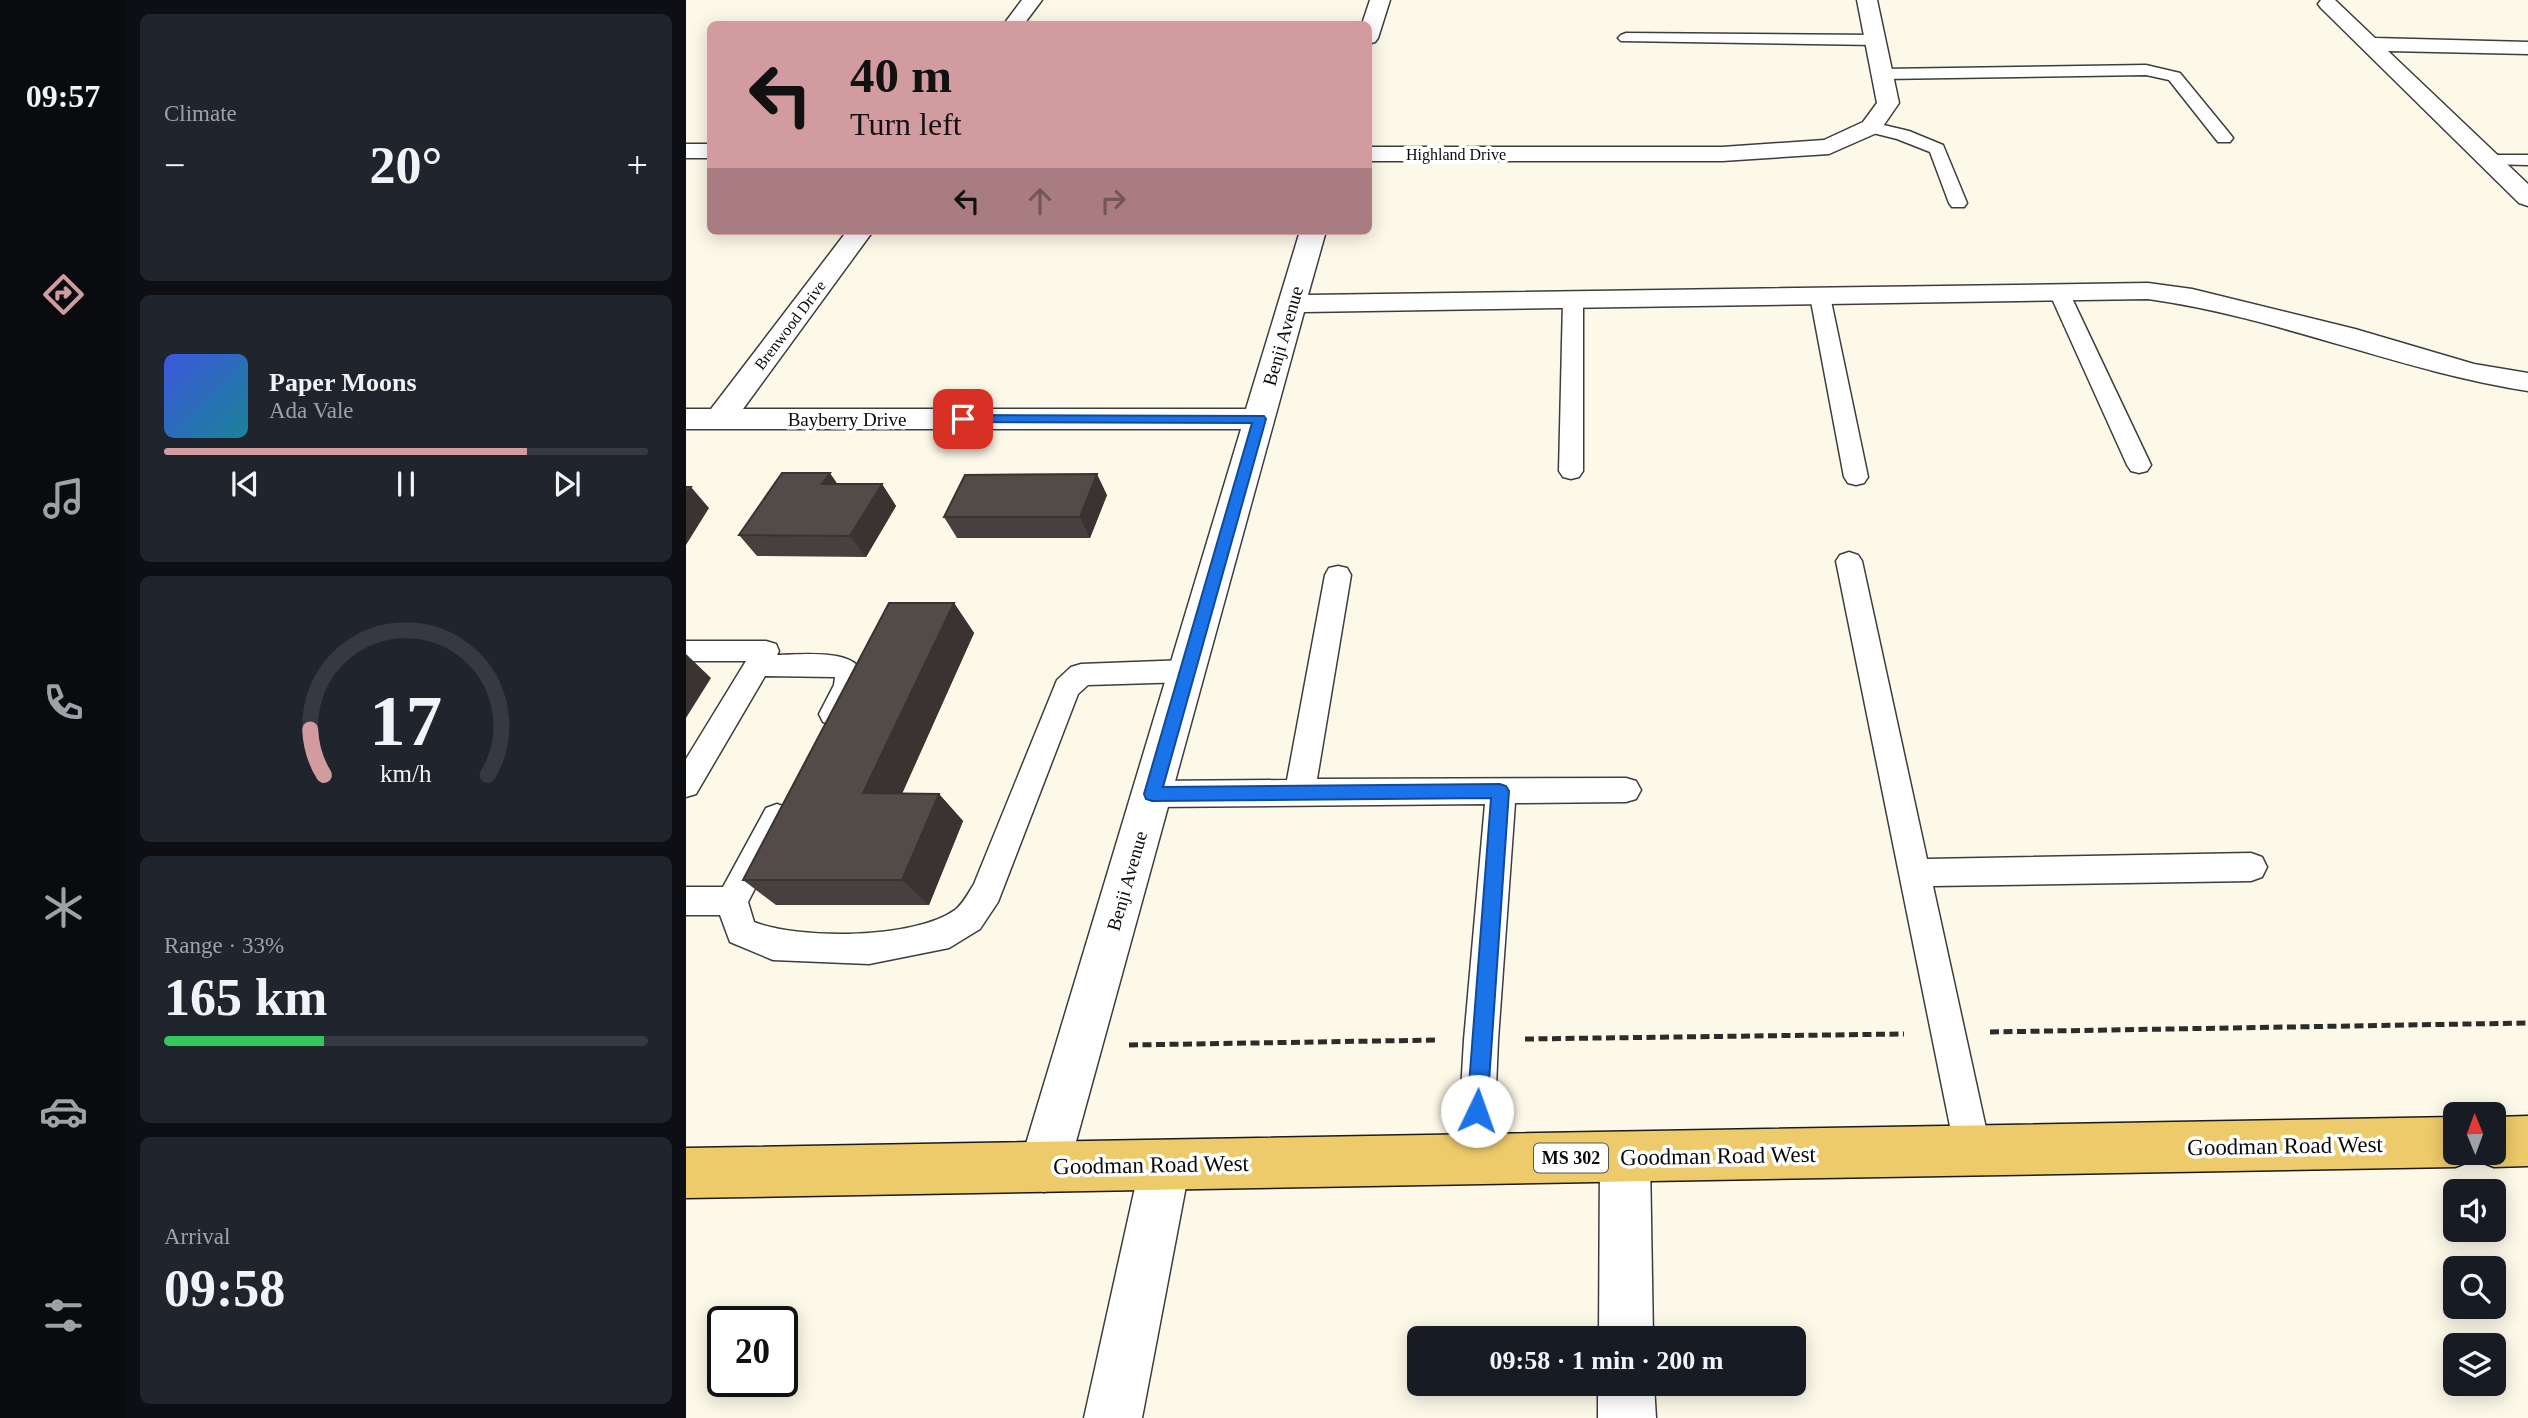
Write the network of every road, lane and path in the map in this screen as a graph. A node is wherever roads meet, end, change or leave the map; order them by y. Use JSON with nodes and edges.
{"nodes":[{"id":1,"x":1032,"y":0,"type":"edge"},
{"id":2,"x":1380,"y":0,"type":"edge"},
{"id":3,"x":1867,"y":0,"type":"edge"},
{"id":4,"x":2328,"y":4,"type":"dead end"},
{"id":5,"x":1016,"y":21,"type":"edge"},
{"id":6,"x":1372,"y":25,"type":"edge"},
{"id":7,"x":1626,"y":38,"type":"dead end"},
{"id":8,"x":1876,"y":40,"type":"junction"},
{"id":9,"x":2370,"y":44,"type":"junction"},
{"id":10,"x":2528,"y":48,"type":"edge"},
{"id":11,"x":1882,"y":74,"type":"junction"},
{"id":12,"x":1871,"y":127,"type":"junction"},
{"id":13,"x":2224,"y":138,"type":"dead end"},
{"id":14,"x":686,"y":151,"type":"edge"},
{"id":15,"x":707,"y":151,"type":"edge"},
{"id":16,"x":1372,"y":154,"type":"edge"},
{"id":17,"x":2490,"y":160,"type":"junction"},
{"id":18,"x":2528,"y":160,"type":"edge"},
{"id":19,"x":2528,"y":198,"type":"edge"},
{"id":20,"x":1958,"y":203,"type":"dead end"},
{"id":21,"x":857,"y":235,"type":"edge"},
{"id":22,"x":1312,"y":235,"type":"edge"},
{"id":23,"x":2059,"y":292,"type":"junction"},
{"id":24,"x":1820,"y":296,"type":"junction"},
{"id":25,"x":1573,"y":300,"type":"junction"},
{"id":26,"x":1292,"y":304,"type":"junction"},
{"id":27,"x":2528,"y":382,"type":"edge"},
{"id":28,"x":686,"y":419,"type":"edge"},
{"id":29,"x":720,"y":419,"type":"junction"},
{"id":30,"x":1260,"y":419,"type":"junction"},
{"id":31,"x":2139,"y":465,"type":"dead end"},
{"id":32,"x":1570,"y":471,"type":"dead end"},
{"id":33,"x":1856,"y":477,"type":"dead end"},
{"id":34,"x":1849,"y":561,"type":"dead end"},
{"id":35,"x":1338,"y":575,"type":"dead end"},
{"id":36,"x":686,"y":651,"type":"edge"},
{"id":37,"x":758,"y":665,"type":"junction"},
{"id":38,"x":1187,"y":671,"type":"junction"},
{"id":39,"x":822,"y":733,"type":"edge"},
{"id":40,"x":686,"y":785,"type":"edge"},
{"id":41,"x":1626,"y":790,"type":"dead end"},
{"id":42,"x":1500,"y":791,"type":"junction"},
{"id":43,"x":1300,"y":792,"type":"junction"},
{"id":44,"x":790,"y":793,"type":"edge"},
{"id":45,"x":1152,"y":794,"type":"junction"},
{"id":46,"x":2251,"y":867,"type":"dead end"},
{"id":47,"x":1915,"y":873,"type":"junction"},
{"id":48,"x":686,"y":901,"type":"edge"},
{"id":49,"x":732,"y":901,"type":"junction"},
{"id":50,"x":2528,"y":1023,"type":"edge"},
{"id":51,"x":1948,"y":1033,"type":"junction"},
{"id":52,"x":1481,"y":1040,"type":"junction"},
{"id":53,"x":1079,"y":1045,"type":"junction"},
{"id":54,"x":2528,"y":1141,"type":"edge"},
{"id":55,"x":2506,"y":1142,"type":"edge"},
{"id":56,"x":2443,"y":1143,"type":"edge"},
{"id":57,"x":1973,"y":1151,"type":"junction"},
{"id":58,"x":1625,"y":1158,"type":"junction"},
{"id":59,"x":1475,"y":1159,"type":"junction"},
{"id":60,"x":1165,"y":1165,"type":"junction"},
{"id":61,"x":1044,"y":1167,"type":"junction"},
{"id":62,"x":686,"y":1173,"type":"edge"},
{"id":63,"x":1626,"y":1326,"type":"edge"},
{"id":64,"x":1626,"y":1396,"type":"edge"},
{"id":65,"x":1113,"y":1418,"type":"edge"},
{"id":66,"x":1627,"y":1418,"type":"edge"}],
"edges":[{"from":1,"to":5,"type":"street"},
{"from":2,"to":6,"type":"street"},
{"from":3,"to":8,"type":"street"},
{"from":4,"to":9,"type":"street"},
{"from":7,"to":8,"type":"lane"},
{"from":8,"to":11,"type":"street"},
{"from":9,"to":10,"type":"street"},
{"from":9,"to":17,"type":"street"},
{"from":11,"to":12,"type":"street"},
{"from":11,"to":13,"type":"lane"},
{"from":12,"to":16,"type":"street","name":"Highland Drive"},
{"from":12,"to":20,"type":"lane"},
{"from":14,"to":15,"type":"street"},
{"from":17,"to":18,"type":"lane"},
{"from":17,"to":19,"type":"street"},
{"from":21,"to":29,"type":"street","name":"Brenwood Drive"},
{"from":22,"to":26,"type":"street","name":"Benji Avenue"},
{"from":23,"to":24,"type":"street"},
{"from":23,"to":27,"type":"street"},
{"from":23,"to":31,"type":"lane"},
{"from":24,"to":25,"type":"street"},
{"from":24,"to":33,"type":"lane"},
{"from":25,"to":26,"type":"street"},
{"from":25,"to":32,"type":"lane"},
{"from":26,"to":30,"type":"street","name":"Benji Avenue"},
{"from":28,"to":29,"type":"street","name":"Bayberry Drive"},
{"from":29,"to":30,"type":"street","name":"Bayberry Drive"},
{"from":30,"to":38,"type":"street","name":"Benji Avenue"},
{"from":34,"to":47,"type":"lane"},
{"from":35,"to":43,"type":"lane"},
{"from":36,"to":37,"type":"lane"},
{"from":37,"to":39,"type":"lane"},
{"from":37,"to":40,"type":"lane"},
{"from":38,"to":45,"type":"street","name":"Benji Avenue"},
{"from":38,"to":49,"type":"lane"},
{"from":41,"to":42,"type":"lane"},
{"from":42,"to":43,"type":"lane"},
{"from":42,"to":52,"type":"lane"},
{"from":43,"to":45,"type":"lane"},
{"from":44,"to":49,"type":"lane"},
{"from":45,"to":53,"type":"street","name":"Benji Avenue"},
{"from":46,"to":47,"type":"lane"},
{"from":47,"to":51,"type":"lane"},
{"from":48,"to":49,"type":"lane"},
{"from":50,"to":51,"type":"path"},
{"from":51,"to":52,"type":"path"},
{"from":51,"to":57,"type":"lane"},
{"from":52,"to":53,"type":"path"},
{"from":52,"to":59,"type":"lane"},
{"from":53,"to":61,"type":"street","name":"Benji Avenue"},
{"from":54,"to":55,"type":"main road"},
{"from":56,"to":57,"type":"main road","name":"Goodman Road West","number":"MS 302"},
{"from":57,"to":58,"type":"main road","name":"Goodman Road West","number":"MS 302"},
{"from":58,"to":59,"type":"main road","name":"Goodman Road West","number":"MS 302"},
{"from":58,"to":63,"type":"street"},
{"from":59,"to":60,"type":"main road","name":"Goodman Road West","number":"MS 302"},
{"from":60,"to":61,"type":"main road","name":"Goodman Road West","number":"MS 302"},
{"from":60,"to":65,"type":"street"},
{"from":61,"to":62,"type":"main road","name":"Goodman Road West","number":"MS 302"},
{"from":64,"to":66,"type":"street"}]}
